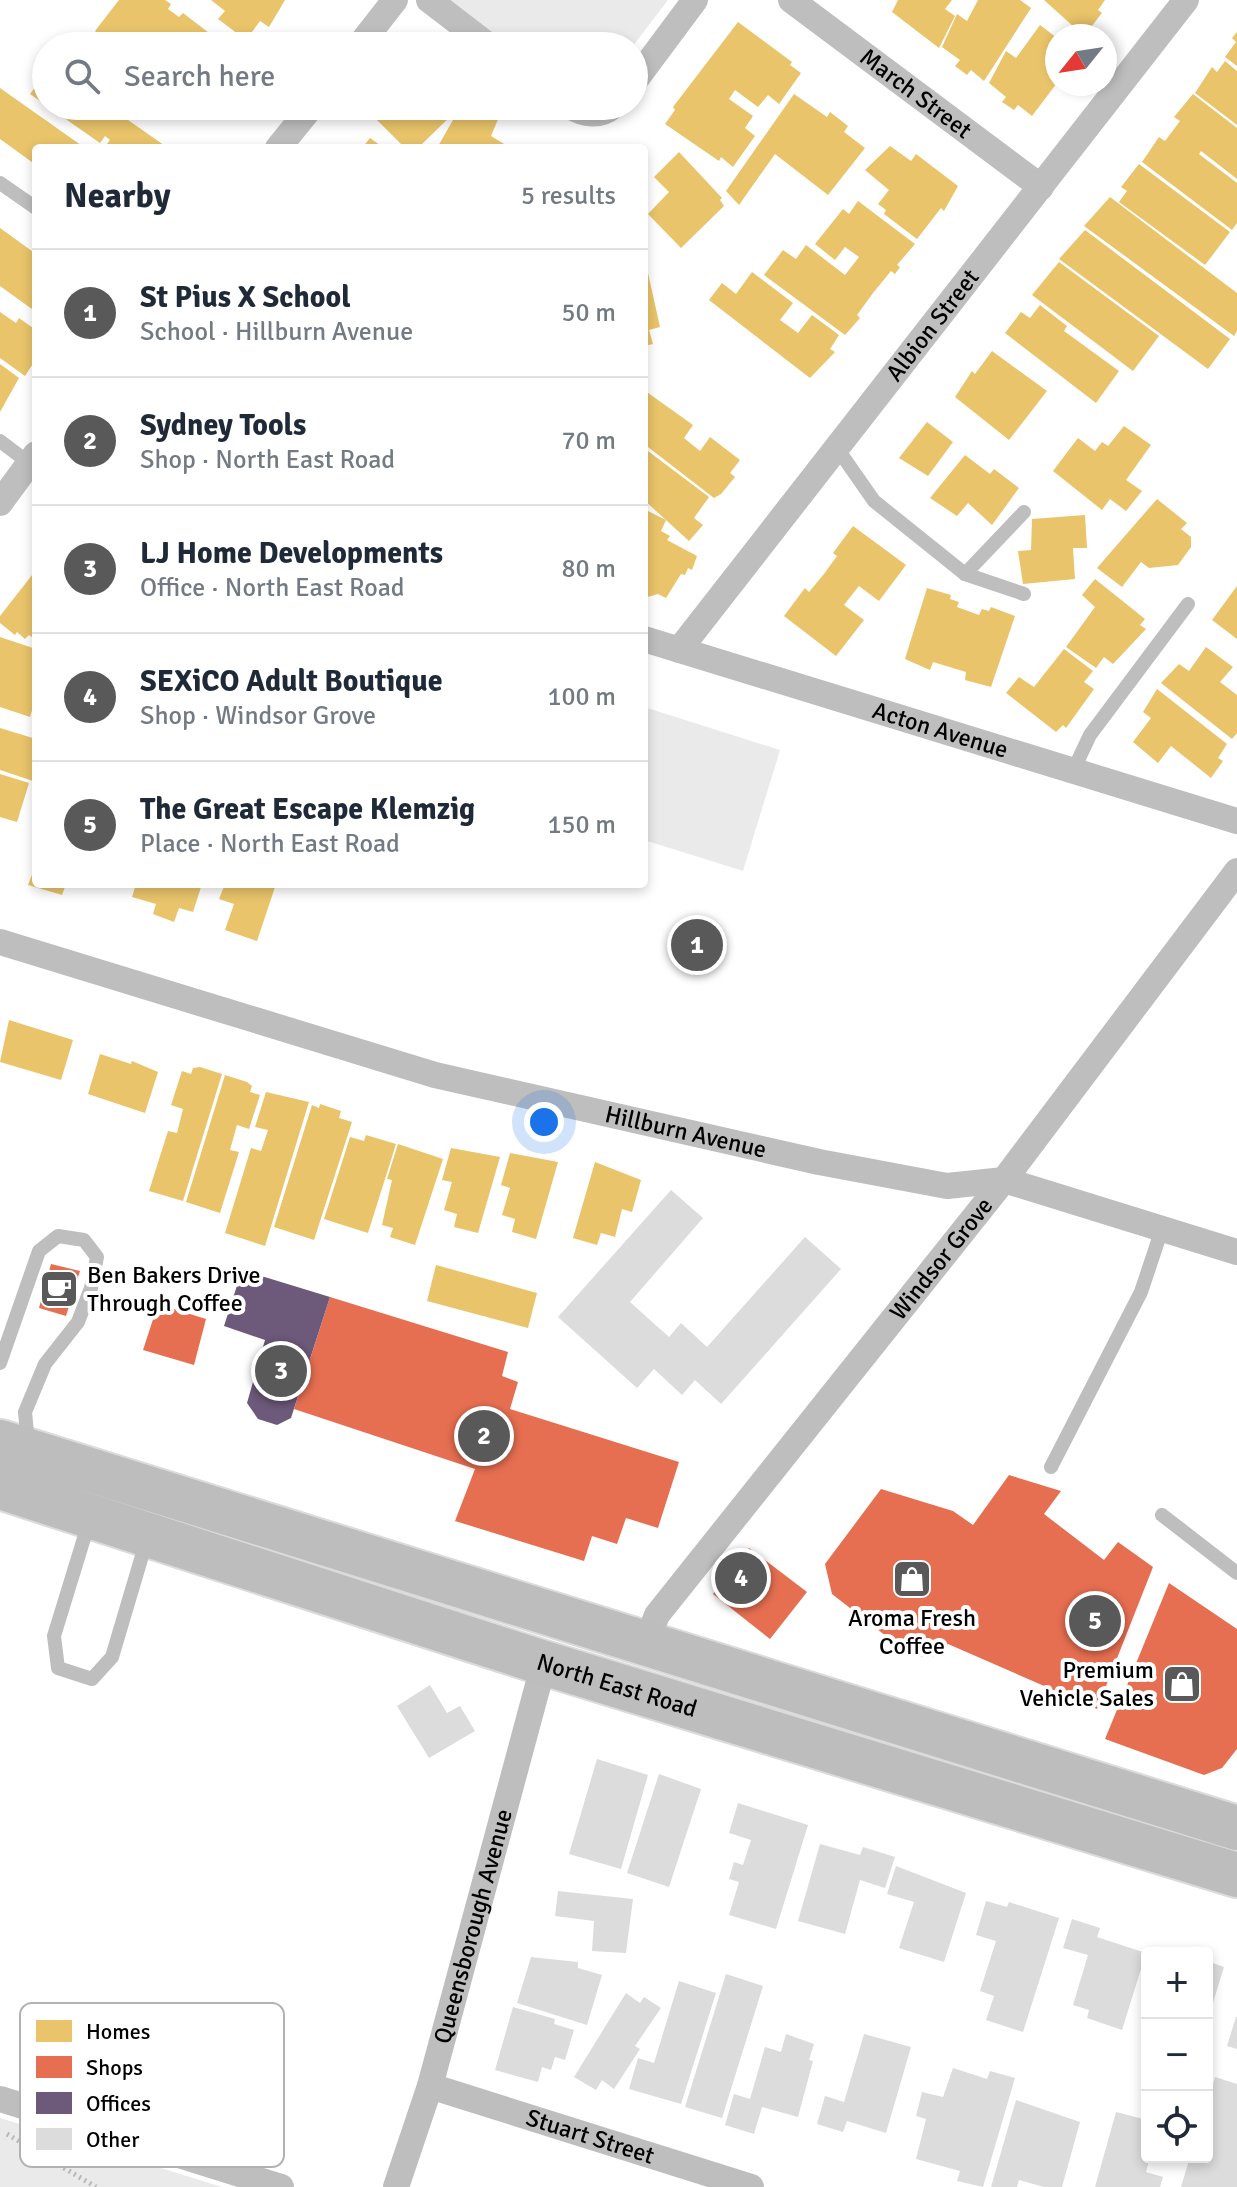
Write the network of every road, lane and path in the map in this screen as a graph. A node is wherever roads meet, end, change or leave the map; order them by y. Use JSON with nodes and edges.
{"nodes":[{"id":1,"x":395,"y":0,"type":"edge"},
{"id":2,"x":429,"y":0,"type":"edge"},
{"id":3,"x":695,"y":0,"type":"edge"},
{"id":4,"x":791,"y":0,"type":"edge"},
{"id":5,"x":1186,"y":0,"type":"edge"},
{"id":6,"x":370,"y":32,"type":"edge"},
{"id":7,"x":471,"y":32,"type":"edge"},
{"id":8,"x":648,"y":63,"type":"edge"},
{"id":9,"x":301,"y":120,"type":"edge"},
{"id":10,"x":281,"y":144,"type":"edge"},
{"id":11,"x":0,"y":183,"type":"edge"},
{"id":12,"x":1041,"y":187,"type":"junction"},
{"id":13,"x":32,"y":205,"type":"edge"},
{"id":14,"x":0,"y":441,"type":"edge"},
{"id":15,"x":837,"y":448,"type":"junction"},
{"id":16,"x":32,"y":458,"type":"edge"},
{"id":17,"x":32,"y":460,"type":"edge"},
{"id":18,"x":0,"y":503,"type":"edge"},
{"id":19,"x":1024,"y":512,"type":"dead end"},
{"id":20,"x":965,"y":574,"type":"junction"},
{"id":21,"x":1024,"y":594,"type":"dead end"},
{"id":22,"x":1188,"y":604,"type":"dead end"},
{"id":23,"x":648,"y":640,"type":"edge"},
{"id":24,"x":679,"y":650,"type":"junction"},
{"id":25,"x":1073,"y":771,"type":"junction"},
{"id":26,"x":1237,"y":821,"type":"edge"},
{"id":27,"x":1237,"y":871,"type":"edge"},
{"id":28,"x":0,"y":942,"type":"edge"},
{"id":29,"x":1004,"y":1180,"type":"junction"},
{"id":30,"x":1162,"y":1229,"type":"junction"},
{"id":31,"x":1237,"y":1252,"type":"edge"},
{"id":32,"x":0,"y":1363,"type":"edge"},
{"id":33,"x":15,"y":1447,"type":"edge"},
{"id":34,"x":1051,"y":1467,"type":"dead end"},
{"id":35,"x":0,"y":1487,"type":"edge"},
{"id":36,"x":97,"y":1495,"type":"junction"},
{"id":37,"x":155,"y":1514,"type":"junction"},
{"id":38,"x":1162,"y":1515,"type":"dead end"},
{"id":39,"x":1237,"y":1573,"type":"edge"},
{"id":40,"x":557,"y":1618,"type":"junction"},
{"id":41,"x":645,"y":1645,"type":"junction"},
{"id":42,"x":544,"y":1663,"type":"junction"},
{"id":43,"x":634,"y":1689,"type":"junction"},
{"id":44,"x":1233,"y":1821,"type":"edge"},
{"id":45,"x":1224,"y":1871,"type":"edge"},
{"id":46,"x":430,"y":2086,"type":"junction"},
{"id":47,"x":0,"y":2099,"type":"edge"},
{"id":48,"x":20,"y":2105,"type":"edge"},
{"id":49,"x":0,"y":2132,"type":"edge"},
{"id":50,"x":20,"y":2143,"type":"edge"},
{"id":51,"x":61,"y":2167,"type":"edge"},
{"id":52,"x":217,"y":2167,"type":"edge"},
{"id":53,"x":96,"y":2187,"type":"edge"},
{"id":54,"x":281,"y":2187,"type":"edge"},
{"id":55,"x":396,"y":2187,"type":"edge"},
{"id":56,"x":751,"y":2187,"type":"edge"}],
"edges":[{"from":1,"to":6,"type":"street"},
{"from":2,"to":7,"type":"street"},
{"from":3,"to":8,"type":"street"},
{"from":4,"to":12,"type":"street","name":"March Street"},
{"from":5,"to":12,"type":"street","name":"Albion Street"},
{"from":9,"to":10,"type":"street"},
{"from":11,"to":13,"type":"lane"},
{"from":12,"to":15,"type":"street","name":"Albion Street"},
{"from":14,"to":16,"type":"lane"},
{"from":15,"to":20,"type":"lane"},
{"from":15,"to":24,"type":"street","name":"Albion Street"},
{"from":17,"to":18,"type":"street"},
{"from":19,"to":20,"type":"lane"},
{"from":20,"to":21,"type":"lane"},
{"from":22,"to":25,"type":"lane"},
{"from":23,"to":24,"type":"street","name":"Acton Avenue"},
{"from":24,"to":25,"type":"street","name":"Acton Avenue"},
{"from":25,"to":26,"type":"street","name":"Acton Avenue"},
{"from":27,"to":29,"type":"street","name":"Windsor Grove"},
{"from":28,"to":29,"type":"street","name":"Hillburn Avenue"},
{"from":29,"to":30,"type":"street","name":"Hillburn Avenue"},
{"from":29,"to":41,"type":"street","name":"Windsor Grove"},
{"from":30,"to":31,"type":"street","name":"Hillburn Avenue"},
{"from":30,"to":34,"type":"lane"},
{"from":32,"to":33,"type":"lane"},
{"from":33,"to":36,"type":"highway","name":"North East Road"},
{"from":35,"to":36,"type":"highway","name":"North East Road"},
{"from":36,"to":37,"type":"highway","name":"North East Road"},
{"from":36,"to":37,"type":"lane"},
{"from":37,"to":40,"type":"highway","name":"North East Road"},
{"from":37,"to":42,"type":"highway","name":"North East Road"},
{"from":38,"to":39,"type":"lane"},
{"from":40,"to":41,"type":"highway","name":"North East Road"},
{"from":40,"to":42,"type":"highway"},
{"from":41,"to":43,"type":"highway"},
{"from":41,"to":44,"type":"highway","name":"North East Road"},
{"from":42,"to":43,"type":"highway","name":"North East Road"},
{"from":42,"to":46,"type":"street","name":"Queensborough Avenue"},
{"from":43,"to":45,"type":"highway","name":"North East Road"},
{"from":44,"to":45,"type":"highway"},
{"from":46,"to":55,"type":"street","name":"Queensborough Avenue"},
{"from":46,"to":56,"type":"street","name":"Stuart Street"},
{"from":47,"to":48,"type":"street"},
{"from":49,"to":50,"type":"path"},
{"from":51,"to":53,"type":"path"},
{"from":52,"to":54,"type":"street"}]}
